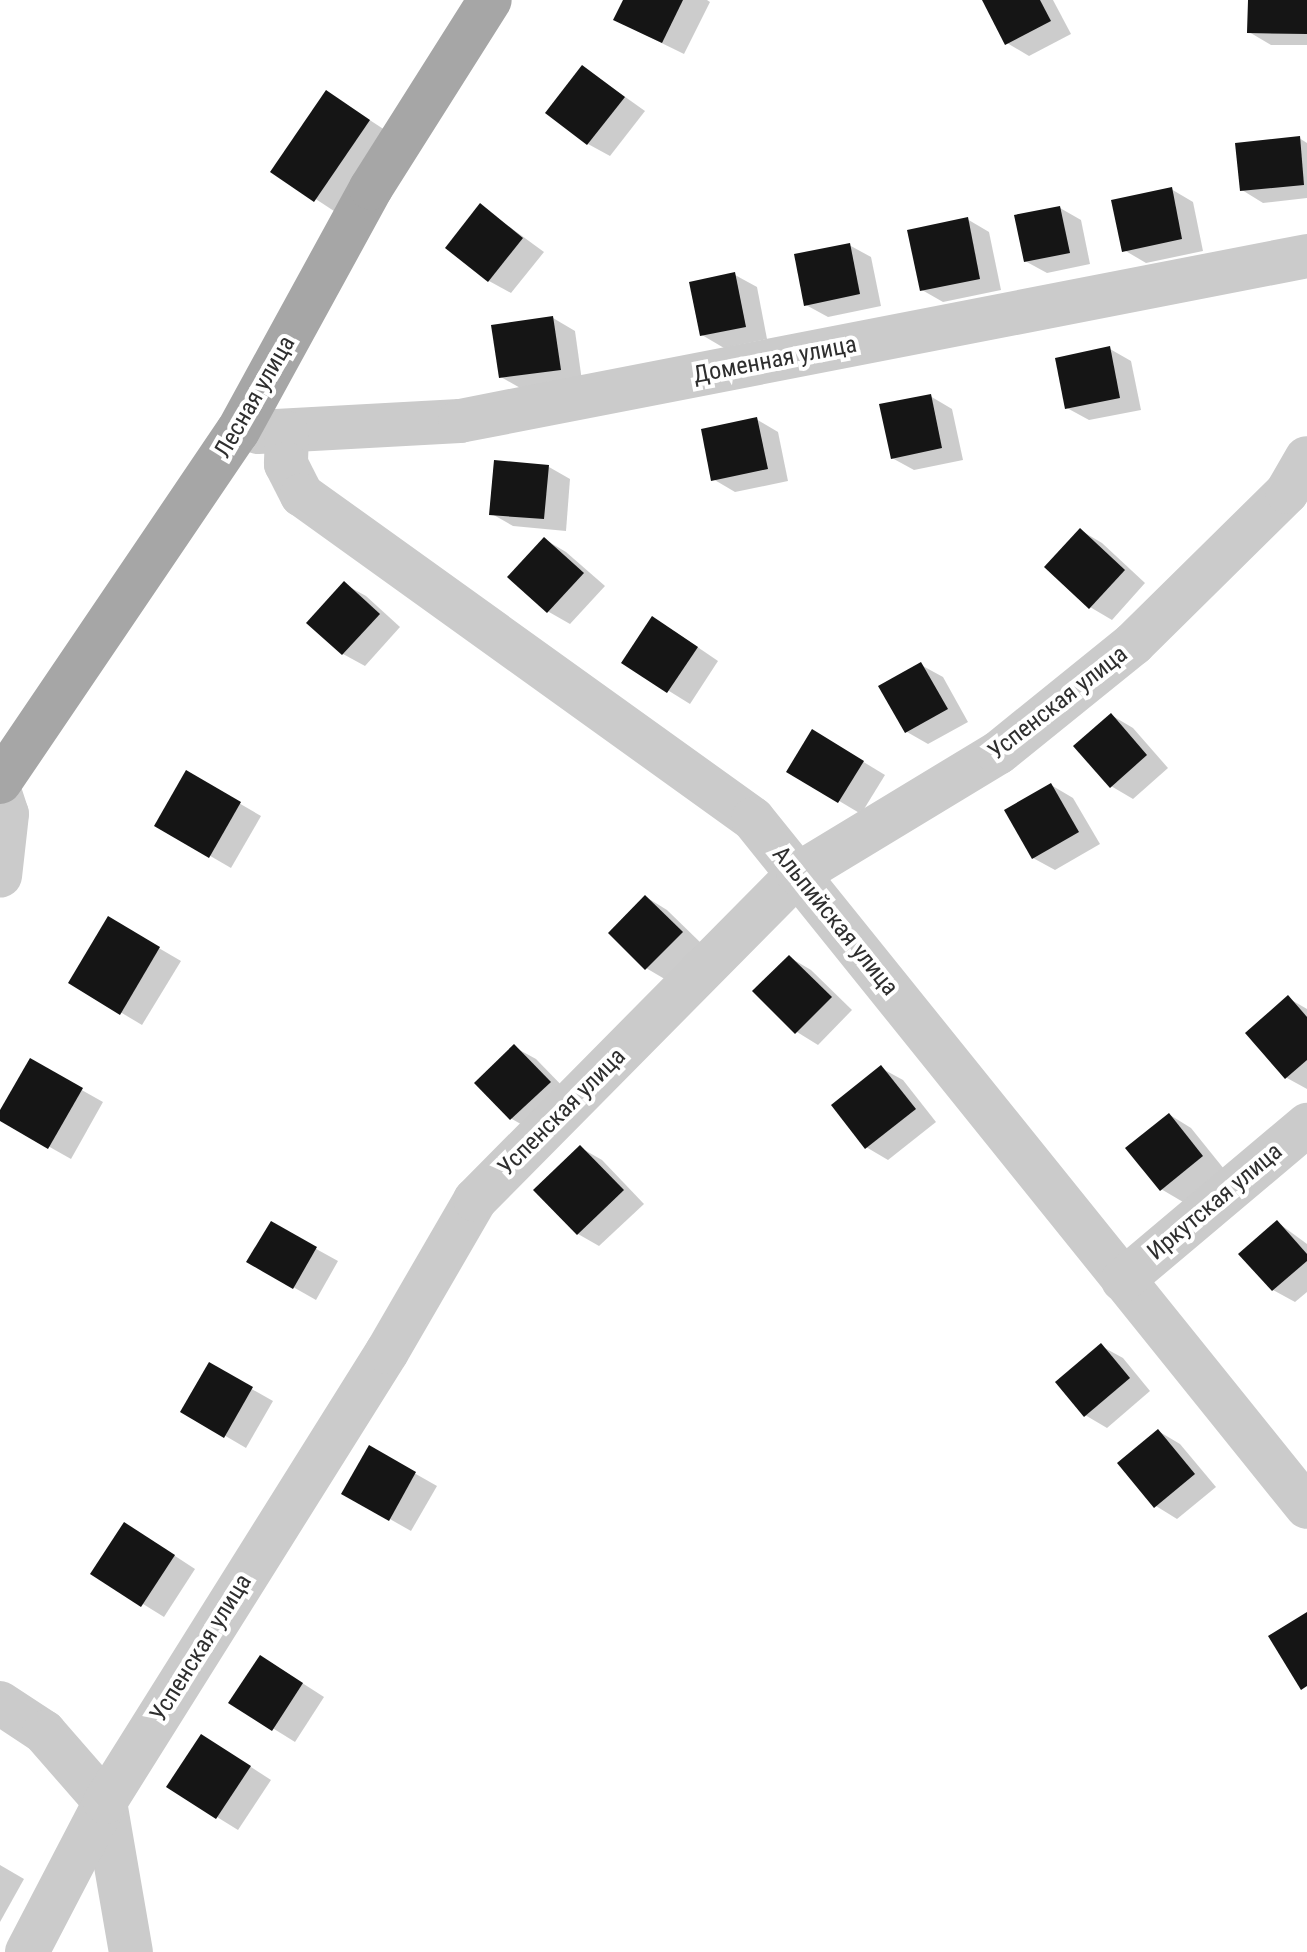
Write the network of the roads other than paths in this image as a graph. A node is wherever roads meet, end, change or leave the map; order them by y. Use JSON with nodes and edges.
{"nodes":[{"id":1,"x":490,"y":0,"type":"edge"},
{"id":2,"x":1307,"y":256,"type":"edge"},
{"id":3,"x":238,"y":431,"type":"junction"},
{"id":4,"x":287,"y":433,"type":"junction"},
{"id":5,"x":1307,"y":458,"type":"edge"},
{"id":6,"x":0,"y":782,"type":"edge"},
{"id":7,"x":0,"y":793,"type":"edge"},
{"id":8,"x":798,"y":874,"type":"junction"},
{"id":9,"x":0,"y":876,"type":"edge"},
{"id":10,"x":1307,"y":1125,"type":"edge"},
{"id":11,"x":1123,"y":1280,"type":"junction"},
{"id":12,"x":1307,"y":1507,"type":"edge"},
{"id":13,"x":0,"y":1703,"type":"edge"},
{"id":14,"x":105,"y":1802,"type":"junction"},
{"id":15,"x":27,"y":1952,"type":"edge"},
{"id":16,"x":131,"y":1952,"type":"edge"}],
"edges":[{"from":1,"to":3,"type":"main road","name":"Лесная улица"},
{"from":2,"to":4,"type":"street","name":"Доменная улица"},
{"from":3,"to":4,"type":"street","name":"Доменная улица"},
{"from":3,"to":6,"type":"main road","name":"Лесная улица"},
{"from":4,"to":8,"type":"street","name":"Альпийская улица"},
{"from":5,"to":8,"type":"street","name":"Успенская улица"},
{"from":7,"to":9,"type":"street"},
{"from":8,"to":11,"type":"street","name":"Альпийская улица"},
{"from":8,"to":14,"type":"street","name":"Успенская улица"},
{"from":10,"to":11,"type":"street","name":"Иркутская улица"},
{"from":11,"to":12,"type":"street","name":"Альпийская улица"},
{"from":13,"to":14,"type":"street"},
{"from":14,"to":15,"type":"street","name":"Успенская улица"},
{"from":14,"to":16,"type":"street"}]}
